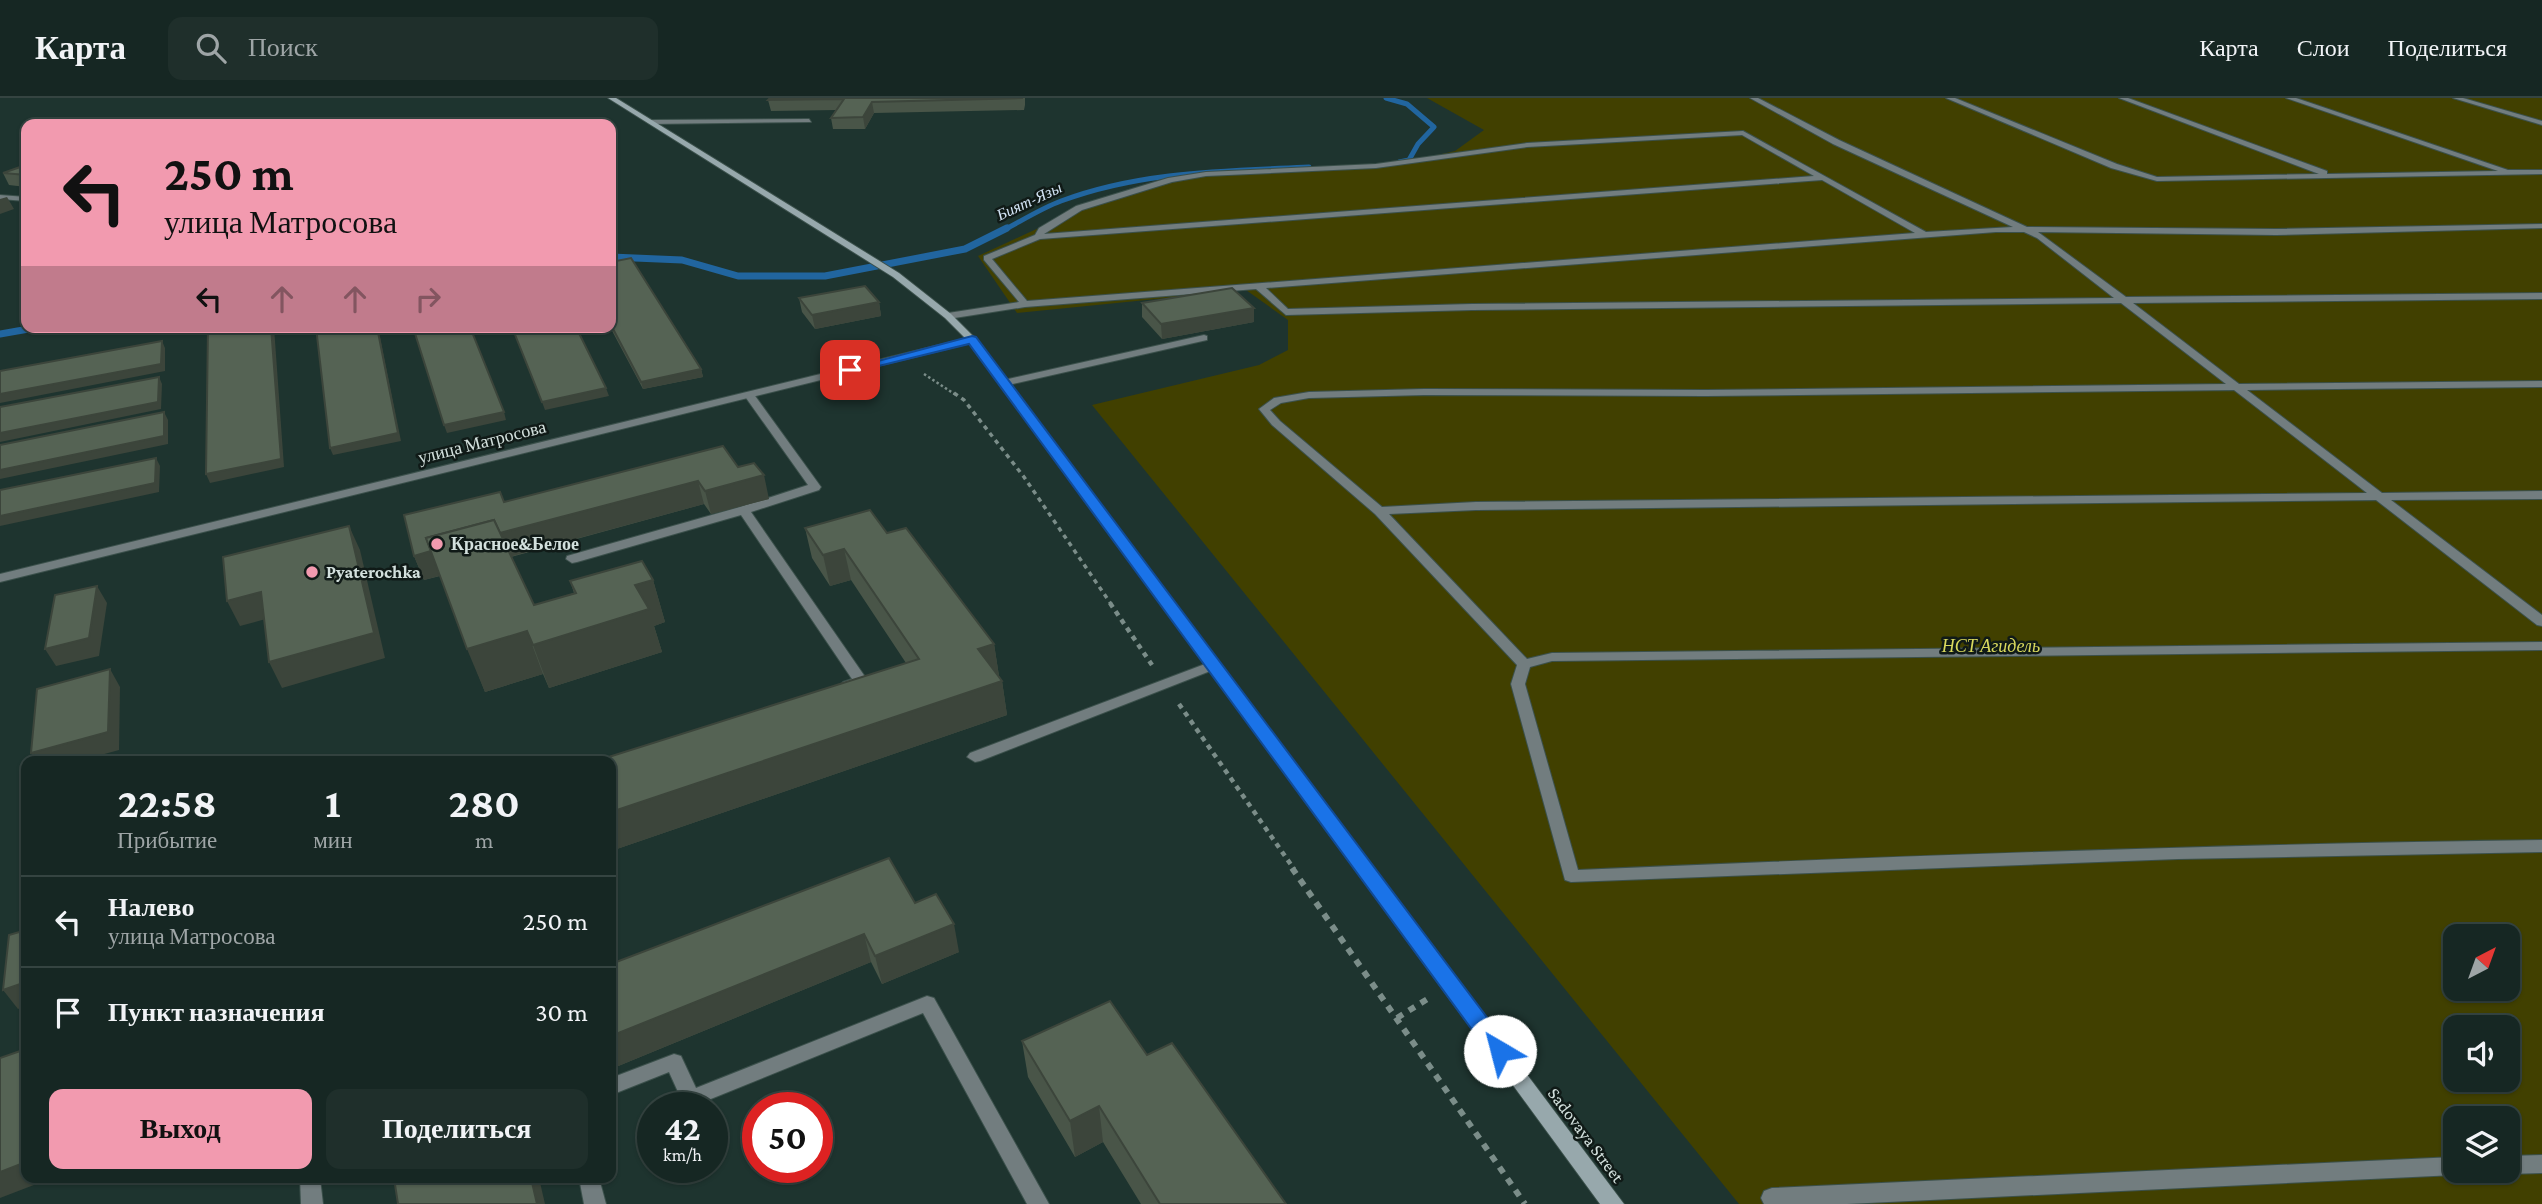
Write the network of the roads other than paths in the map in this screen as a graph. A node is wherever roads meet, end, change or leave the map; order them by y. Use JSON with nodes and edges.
{"nodes":[{"id":1,"x":611,"y":98,"type":"edge"},
{"id":2,"x":1753,"y":98,"type":"edge"},
{"id":3,"x":1949,"y":98,"type":"edge"},
{"id":4,"x":2122,"y":98,"type":"edge"},
{"id":5,"x":2289,"y":98,"type":"edge"},
{"id":6,"x":2456,"y":98,"type":"edge"},
{"id":7,"x":808,"y":121,"type":"dead end"},
{"id":8,"x":650,"y":122,"type":"junction"},
{"id":9,"x":2542,"y":123,"type":"edge"},
{"id":10,"x":2542,"y":172,"type":"edge"},
{"id":11,"x":2512,"y":173,"type":"junction"},
{"id":12,"x":2332,"y":176,"type":"junction"},
{"id":13,"x":1823,"y":178,"type":"junction"},
{"id":14,"x":0,"y":197,"type":"edge"},
{"id":15,"x":21,"y":199,"type":"edge"},
{"id":16,"x":2542,"y":226,"type":"edge"},
{"id":17,"x":2027,"y":230,"type":"junction"},
{"id":18,"x":1924,"y":234,"type":"junction"},
{"id":19,"x":1039,"y":237,"type":"junction"},
{"id":20,"x":1259,"y":287,"type":"junction"},
{"id":21,"x":2542,"y":296,"type":"edge"},
{"id":22,"x":2124,"y":300,"type":"junction"},
{"id":23,"x":1025,"y":304,"type":"junction"},
{"id":24,"x":948,"y":316,"type":"junction"},
{"id":25,"x":1204,"y":338,"type":"dead end"},
{"id":26,"x":972,"y":340,"type":"junction"},
{"id":27,"x":1004,"y":383,"type":"junction"},
{"id":28,"x":2542,"y":384,"type":"edge"},
{"id":29,"x":2238,"y":388,"type":"junction"},
{"id":30,"x":749,"y":395,"type":"junction"},
{"id":31,"x":2542,"y":495,"type":"edge"},
{"id":32,"x":2379,"y":497,"type":"junction"},
{"id":33,"x":744,"y":510,"type":"junction"},
{"id":34,"x":1378,"y":511,"type":"junction"},
{"id":35,"x":572,"y":559,"type":"dead end"},
{"id":36,"x":0,"y":580,"type":"edge"},
{"id":37,"x":2542,"y":622,"type":"edge"},
{"id":38,"x":2542,"y":646,"type":"edge"},
{"id":39,"x":1524,"y":664,"type":"junction"},
{"id":40,"x":1213,"y":665,"type":"junction"},
{"id":41,"x":834,"y":690,"type":"edge"},
{"id":42,"x":975,"y":757,"type":"dead end"},
{"id":43,"x":2542,"y":846,"type":"edge"},
{"id":44,"x":616,"y":1085,"type":"edge"},
{"id":45,"x":2542,"y":1164,"type":"edge"},
{"id":46,"x":2520,"y":1165,"type":"edge"},
{"id":47,"x":2443,"y":1167,"type":"edge"},
{"id":48,"x":310,"y":1183,"type":"edge"},
{"id":49,"x":590,"y":1183,"type":"edge"},
{"id":50,"x":1772,"y":1198,"type":"dead end"},
{"id":51,"x":312,"y":1204,"type":"edge"},
{"id":52,"x":595,"y":1204,"type":"edge"},
{"id":53,"x":1038,"y":1204,"type":"edge"},
{"id":54,"x":1614,"y":1204,"type":"edge"}],
"edges":[{"from":1,"to":8,"type":"main road","name":"Sadovaya Street"},
{"from":2,"to":17,"type":"street"},
{"from":3,"to":12,"type":"street"},
{"from":4,"to":12,"type":"street"},
{"from":5,"to":11,"type":"street"},
{"from":6,"to":9,"type":"street"},
{"from":7,"to":8,"type":"street"},
{"from":8,"to":24,"type":"main road","name":"Sadovaya Street"},
{"from":10,"to":11,"type":"street"},
{"from":11,"to":12,"type":"street"},
{"from":13,"to":18,"type":"street"},
{"from":13,"to":19,"type":"street"},
{"from":13,"to":19,"type":"street"},
{"from":14,"to":15,"type":"street"},
{"from":16,"to":17,"type":"street"},
{"from":17,"to":18,"type":"street"},
{"from":17,"to":22,"type":"street"},
{"from":18,"to":20,"type":"street"},
{"from":19,"to":23,"type":"street"},
{"from":20,"to":22,"type":"street"},
{"from":20,"to":23,"type":"street"},
{"from":21,"to":22,"type":"street"},
{"from":22,"to":29,"type":"street"},
{"from":23,"to":24,"type":"street"},
{"from":24,"to":26,"type":"main road","name":"Sadovaya Street"},
{"from":25,"to":27,"type":"street"},
{"from":26,"to":27,"type":"main road","name":"Sadovaya Street"},
{"from":26,"to":30,"type":"street","name":"улица Матросова"},
{"from":27,"to":40,"type":"main road","name":"Sadovaya Street"},
{"from":28,"to":29,"type":"street"},
{"from":29,"to":32,"type":"street"},
{"from":29,"to":34,"type":"street"},
{"from":30,"to":33,"type":"street"},
{"from":30,"to":36,"type":"street","name":"улица Матросова"},
{"from":31,"to":32,"type":"street"},
{"from":32,"to":34,"type":"street"},
{"from":32,"to":37,"type":"street"},
{"from":33,"to":35,"type":"street"},
{"from":33,"to":41,"type":"street"},
{"from":34,"to":39,"type":"street"},
{"from":38,"to":39,"type":"street"},
{"from":39,"to":43,"type":"street"},
{"from":40,"to":42,"type":"street"},
{"from":40,"to":54,"type":"main road","name":"Sadovaya Street"},
{"from":44,"to":53,"type":"street"},
{"from":45,"to":46,"type":"street"},
{"from":47,"to":50,"type":"street"},
{"from":48,"to":51,"type":"street"},
{"from":49,"to":52,"type":"street"}]}
